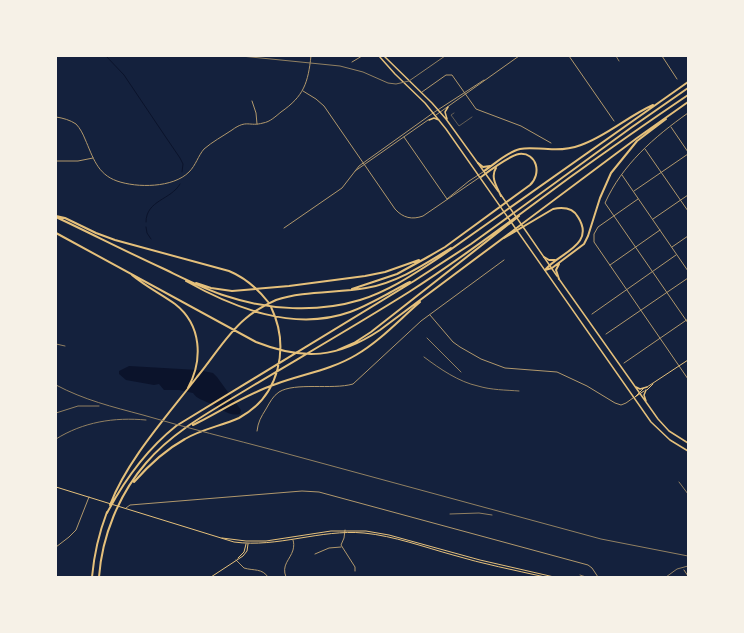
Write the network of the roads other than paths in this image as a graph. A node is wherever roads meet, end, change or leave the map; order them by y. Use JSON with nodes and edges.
{"nodes":[{"id":1,"x":311,"y":56,"type":"edge"},
{"id":2,"x":362,"y":56,"type":"edge"},
{"id":3,"x":379,"y":56,"type":"edge"},
{"id":4,"x":384,"y":56,"type":"edge"},
{"id":5,"x":519,"y":56,"type":"edge"},
{"id":6,"x":569,"y":56,"type":"edge"},
{"id":7,"x":662,"y":56,"type":"edge"},
{"id":8,"x":352,"y":62,"type":"dead end"},
{"id":9,"x":677,"y":79,"type":"dead end"},
{"id":10,"x":485,"y":80,"type":"junction"},
{"id":11,"x":688,"y":82,"type":"edge"},
{"id":12,"x":688,"y":88,"type":"edge"},
{"id":13,"x":303,"y":91,"type":"junction"},
{"id":14,"x":421,"y":92,"type":"junction"},
{"id":15,"x":464,"y":92,"type":"junction"},
{"id":16,"x":465,"y":95,"type":"junction"},
{"id":17,"x":688,"y":95,"type":"edge"},
{"id":18,"x":252,"y":101,"type":"dead end"},
{"id":19,"x":688,"y":102,"type":"edge"},
{"id":20,"x":658,"y":103,"type":"junction"},
{"id":21,"x":448,"y":107,"type":"junction"},
{"id":22,"x":438,"y":110,"type":"junction"},
{"id":23,"x":441,"y":112,"type":"junction"},
{"id":24,"x":433,"y":113,"type":"junction"},
{"id":25,"x":454,"y":113,"type":"dead end"},
{"id":26,"x":671,"y":113,"type":"junction"},
{"id":27,"x":688,"y":113,"type":"edge"},
{"id":28,"x":436,"y":115,"type":"junction"},
{"id":29,"x":56,"y":116,"type":"edge"},
{"id":30,"x":472,"y":117,"type":"dead end"},
{"id":31,"x":429,"y":120,"type":"junction"},
{"id":32,"x":614,"y":121,"type":"dead end"},
{"id":33,"x":449,"y":122,"type":"junction"},
{"id":34,"x":442,"y":123,"type":"junction"},
{"id":35,"x":257,"y":124,"type":"junction"},
{"id":36,"x":671,"y":127,"type":"junction"},
{"id":37,"x":402,"y":135,"type":"junction"},
{"id":38,"x":404,"y":137,"type":"junction"},
{"id":39,"x":551,"y":142,"type":"dead end"},
{"id":40,"x":645,"y":148,"type":"junction"},
{"id":41,"x":688,"y":153,"type":"edge"},
{"id":42,"x":94,"y":158,"type":"junction"},
{"id":43,"x":56,"y":161,"type":"edge"},
{"id":44,"x":363,"y":162,"type":"junction"},
{"id":45,"x":478,"y":163,"type":"junction"},
{"id":46,"x":497,"y":164,"type":"junction"},
{"id":47,"x":365,"y":165,"type":"junction"},
{"id":48,"x":355,"y":171,"type":"junction"},
{"id":49,"x":484,"y":172,"type":"junction"},
{"id":50,"x":661,"y":172,"type":"junction"},
{"id":51,"x":479,"y":174,"type":"junction"},
{"id":52,"x":622,"y":175,"type":"junction"},
{"id":53,"x":481,"y":177,"type":"junction"},
{"id":54,"x":633,"y":192,"type":"junction"},
{"id":55,"x":688,"y":195,"type":"edge"},
{"id":56,"x":501,"y":196,"type":"junction"},
{"id":57,"x":447,"y":199,"type":"junction"},
{"id":58,"x":638,"y":199,"type":"junction"},
{"id":59,"x":680,"y":200,"type":"junction"},
{"id":60,"x":688,"y":211,"type":"edge"},
{"id":61,"x":614,"y":216,"type":"junction"},
{"id":62,"x":56,"y":217,"type":"edge"},
{"id":63,"x":652,"y":220,"type":"junction"},
{"id":64,"x":505,"y":227,"type":"junction"},
{"id":65,"x":284,"y":228,"type":"dead end"},
{"id":66,"x":660,"y":230,"type":"junction"},
{"id":67,"x":56,"y":233,"type":"edge"},
{"id":68,"x":510,"y":234,"type":"junction"},
{"id":69,"x":471,"y":236,"type":"junction"},
{"id":70,"x":688,"y":236,"type":"edge"},
{"id":71,"x":636,"y":247,"type":"junction"},
{"id":72,"x":672,"y":248,"type":"junction"},
{"id":73,"x":677,"y":254,"type":"junction"},
{"id":74,"x":562,"y":256,"type":"junction"},
{"id":75,"x":544,"y":257,"type":"junction"},
{"id":76,"x":426,"y":258,"type":"junction"},
{"id":77,"x":565,"y":258,"type":"junction"},
{"id":78,"x":504,"y":260,"type":"dead end"},
{"id":79,"x":549,"y":265,"type":"junction"},
{"id":80,"x":609,"y":265,"type":"junction"},
{"id":81,"x":552,"y":268,"type":"junction"},
{"id":82,"x":545,"y":270,"type":"junction"},
{"id":83,"x":653,"y":271,"type":"junction"},
{"id":84,"x":688,"y":271,"type":"edge"},
{"id":85,"x":128,"y":272,"type":"junction"},
{"id":86,"x":176,"y":275,"type":"junction"},
{"id":87,"x":688,"y":278,"type":"edge"},
{"id":88,"x":559,"y":279,"type":"junction"},
{"id":89,"x":188,"y":280,"type":"junction"},
{"id":90,"x":414,"y":281,"type":"junction"},
{"id":91,"x":626,"y":289,"type":"junction"},
{"id":92,"x":433,"y":290,"type":"junction"},
{"id":93,"x":344,"y":291,"type":"junction"},
{"id":94,"x":667,"y":292,"type":"junction"},
{"id":95,"x":640,"y":310,"type":"junction"},
{"id":96,"x":430,"y":314,"type":"junction"},
{"id":97,"x":592,"y":314,"type":"dead end"},
{"id":98,"x":687,"y":319,"type":"edge"},
{"id":99,"x":688,"y":322,"type":"edge"},
{"id":100,"x":606,"y":334,"type":"dead end"},
{"id":101,"x":660,"y":338,"type":"junction"},
{"id":102,"x":333,"y":352,"type":"junction"},
{"id":103,"x":688,"y":360,"type":"edge"},
{"id":104,"x":624,"y":363,"type":"dead end"},
{"id":105,"x":679,"y":366,"type":"junction"},
{"id":106,"x":688,"y":379,"type":"edge"},
{"id":107,"x":654,"y":383,"type":"junction"},
{"id":108,"x":633,"y":384,"type":"junction"},
{"id":109,"x":647,"y":387,"type":"junction"},
{"id":110,"x":646,"y":390,"type":"junction"},
{"id":111,"x":639,"y":393,"type":"junction"},
{"id":112,"x":184,"y":395,"type":"junction"},
{"id":113,"x":634,"y":397,"type":"junction"},
{"id":114,"x":647,"y":405,"type":"junction"},
{"id":115,"x":190,"y":426,"type":"junction"},
{"id":116,"x":257,"y":431,"type":"dead end"},
{"id":117,"x":688,"y":443,"type":"edge"},
{"id":118,"x":688,"y":451,"type":"edge"},
{"id":119,"x":56,"y":487,"type":"edge"},
{"id":120,"x":129,"y":487,"type":"junction"},
{"id":121,"x":89,"y":497,"type":"junction"},
{"id":122,"x":126,"y":508,"type":"junction"},
{"id":123,"x":107,"y":513,"type":"junction"},
{"id":124,"x":346,"y":530,"type":"junction"},
{"id":125,"x":345,"y":532,"type":"junction"},
{"id":126,"x":293,"y":537,"type":"junction"},
{"id":127,"x":219,"y":538,"type":"junction"},
{"id":128,"x":293,"y":539,"type":"junction"},
{"id":129,"x":247,"y":541,"type":"junction"},
{"id":130,"x":241,"y":543,"type":"junction"},
{"id":131,"x":247,"y":544,"type":"junction"},
{"id":132,"x":252,"y":544,"type":"junction"},
{"id":133,"x":56,"y":547,"type":"edge"},
{"id":134,"x":342,"y":547,"type":"junction"},
{"id":135,"x":248,"y":548,"type":"junction"},
{"id":136,"x":246,"y":549,"type":"junction"},
{"id":137,"x":315,"y":554,"type":"dead end"},
{"id":138,"x":236,"y":560,"type":"junction"},
{"id":139,"x":684,"y":570,"type":"dead end"},
{"id":140,"x":355,"y":571,"type":"dead end"},
{"id":141,"x":216,"y":574,"type":"junction"},
{"id":142,"x":688,"y":576,"type":"edge"},
{"id":143,"x":92,"y":577,"type":"edge"},
{"id":144,"x":99,"y":577,"type":"edge"},
{"id":145,"x":211,"y":577,"type":"edge"},
{"id":146,"x":218,"y":577,"type":"edge"},
{"id":147,"x":268,"y":577,"type":"edge"},
{"id":148,"x":286,"y":577,"type":"edge"},
{"id":149,"x":544,"y":577,"type":"edge"},
{"id":150,"x":554,"y":577,"type":"edge"},
{"id":151,"x":598,"y":577,"type":"edge"}],
"edges":[{"from":1,"to":13,"type":"street"},
{"from":2,"to":8,"type":"street"},
{"from":3,"to":24,"type":"main road"},
{"from":4,"to":14,"type":"main road"},
{"from":5,"to":10,"type":"street"},
{"from":6,"to":32,"type":"street"},
{"from":7,"to":9,"type":"street"},
{"from":10,"to":15,"type":"street"},
{"from":10,"to":16,"type":"street"},
{"from":11,"to":20,"type":"highway"},
{"from":12,"to":90,"type":"highway"},
{"from":13,"to":35,"type":"street"},
{"from":13,"to":44,"type":"street"},
{"from":14,"to":15,"type":"street"},
{"from":14,"to":22,"type":"main road"},
{"from":15,"to":16,"type":"street"},
{"from":15,"to":22,"type":"street"},
{"from":16,"to":21,"type":"street"},
{"from":16,"to":39,"type":"street"},
{"from":17,"to":64,"type":"highway"},
{"from":18,"to":35,"type":"street"},
{"from":19,"to":26,"type":"highway"},
{"from":20,"to":46,"type":"highway"},
{"from":20,"to":69,"type":"highway"},
{"from":21,"to":23,"type":"street"},
{"from":21,"to":33,"type":"main road"},
{"from":22,"to":23,"type":"main road"},
{"from":22,"to":24,"type":"street"},
{"from":23,"to":28,"type":"street"},
{"from":23,"to":33,"type":"main road"},
{"from":24,"to":28,"type":"main road"},
{"from":24,"to":37,"type":"street"},
{"from":25,"to":30,"type":"lane"},
{"from":26,"to":68,"type":"highway"},
{"from":26,"to":77,"type":"highway"},
{"from":27,"to":36,"type":"street"},
{"from":28,"to":31,"type":"street"},
{"from":28,"to":34,"type":"main road"},
{"from":29,"to":42,"type":"street"},
{"from":31,"to":34,"type":"main road"},
{"from":31,"to":38,"type":"street"},
{"from":33,"to":45,"type":"main road"},
{"from":34,"to":51,"type":"main road"},
{"from":35,"to":42,"type":"street"},
{"from":36,"to":40,"type":"street"},
{"from":36,"to":41,"type":"street"},
{"from":37,"to":38,"type":"street"},
{"from":37,"to":44,"type":"street"},
{"from":38,"to":47,"type":"street"},
{"from":38,"to":57,"type":"street"},
{"from":40,"to":50,"type":"street"},
{"from":40,"to":52,"type":"street"},
{"from":41,"to":50,"type":"street"},
{"from":42,"to":43,"type":"street"},
{"from":44,"to":47,"type":"street"},
{"from":44,"to":48,"type":"street"},
{"from":45,"to":46,"type":"highway"},
{"from":45,"to":49,"type":"main road"},
{"from":46,"to":49,"type":"highway"},
{"from":46,"to":56,"type":"highway"},
{"from":46,"to":76,"type":"highway"},
{"from":47,"to":48,"type":"street"},
{"from":47,"to":57,"type":"street"},
{"from":48,"to":65,"type":"street"},
{"from":49,"to":51,"type":"street"},
{"from":49,"to":53,"type":"highway"},
{"from":49,"to":56,"type":"main road"},
{"from":50,"to":54,"type":"street"},
{"from":50,"to":59,"type":"street"},
{"from":51,"to":53,"type":"main road"},
{"from":51,"to":57,"type":"street"},
{"from":52,"to":54,"type":"street"},
{"from":52,"to":61,"type":"street"},
{"from":53,"to":57,"type":"street"},
{"from":53,"to":82,"type":"main road"},
{"from":54,"to":58,"type":"street"},
{"from":55,"to":59,"type":"street"},
{"from":56,"to":75,"type":"main road"},
{"from":58,"to":61,"type":"street"},
{"from":58,"to":63,"type":"street"},
{"from":59,"to":60,"type":"street"},
{"from":59,"to":63,"type":"street"},
{"from":61,"to":71,"type":"street"},
{"from":61,"to":80,"type":"street"},
{"from":62,"to":86,"type":"highway"},
{"from":62,"to":120,"type":"highway"},
{"from":63,"to":66,"type":"street"},
{"from":64,"to":102,"type":"highway"},
{"from":64,"to":115,"type":"highway"},
{"from":66,"to":71,"type":"street"},
{"from":66,"to":72,"type":"street"},
{"from":67,"to":85,"type":"highway"},
{"from":68,"to":74,"type":"highway"},
{"from":68,"to":92,"type":"highway"},
{"from":69,"to":89,"type":"highway"},
{"from":69,"to":93,"type":"highway"},
{"from":70,"to":72,"type":"street"},
{"from":71,"to":80,"type":"street"},
{"from":71,"to":83,"type":"street"},
{"from":72,"to":73,"type":"street"},
{"from":73,"to":83,"type":"street"},
{"from":73,"to":84,"type":"street"},
{"from":74,"to":75,"type":"highway"},
{"from":74,"to":79,"type":"highway"},
{"from":75,"to":79,"type":"main road"},
{"from":76,"to":89,"type":"highway"},
{"from":76,"to":93,"type":"highway"},
{"from":77,"to":81,"type":"highway"},
{"from":77,"to":88,"type":"highway"},
{"from":78,"to":96,"type":"street"},
{"from":79,"to":81,"type":"main road"},
{"from":79,"to":82,"type":"highway"},
{"from":80,"to":91,"type":"street"},
{"from":81,"to":82,"type":"highway"},
{"from":81,"to":88,"type":"main road"},
{"from":82,"to":113,"type":"main road"},
{"from":83,"to":91,"type":"street"},
{"from":83,"to":94,"type":"street"},
{"from":85,"to":102,"type":"highway"},
{"from":85,"to":112,"type":"highway"},
{"from":86,"to":89,"type":"highway"},
{"from":86,"to":90,"type":"highway"},
{"from":87,"to":94,"type":"street"},
{"from":88,"to":108,"type":"main road"},
{"from":90,"to":123,"type":"highway"},
{"from":91,"to":95,"type":"street"},
{"from":91,"to":97,"type":"street"},
{"from":92,"to":102,"type":"highway"},
{"from":92,"to":115,"type":"highway"},
{"from":93,"to":112,"type":"highway"},
{"from":94,"to":95,"type":"street"},
{"from":94,"to":98,"type":"street"},
{"from":95,"to":100,"type":"street"},
{"from":95,"to":101,"type":"street"},
{"from":96,"to":113,"type":"street"},
{"from":96,"to":116,"type":"street"},
{"from":98,"to":99,"type":"street"},
{"from":98,"to":101,"type":"street"},
{"from":101,"to":104,"type":"street"},
{"from":101,"to":105,"type":"street"},
{"from":103,"to":105,"type":"main road"},
{"from":105,"to":106,"type":"street"},
{"from":105,"to":107,"type":"main road"},
{"from":107,"to":109,"type":"main road"},
{"from":107,"to":110,"type":"main road"},
{"from":108,"to":109,"type":"main road"},
{"from":108,"to":111,"type":"main road"},
{"from":109,"to":111,"type":"main road"},
{"from":110,"to":111,"type":"main road"},
{"from":110,"to":114,"type":"main road"},
{"from":111,"to":113,"type":"main road"},
{"from":111,"to":114,"type":"main road"},
{"from":112,"to":123,"type":"highway"},
{"from":113,"to":118,"type":"main road"},
{"from":114,"to":117,"type":"main road"},
{"from":115,"to":120,"type":"highway"},
{"from":119,"to":121,"type":"main road"},
{"from":120,"to":144,"type":"highway"},
{"from":121,"to":122,"type":"main road"},
{"from":121,"to":133,"type":"street"},
{"from":122,"to":127,"type":"main road"},
{"from":122,"to":151,"type":"street"},
{"from":123,"to":143,"type":"highway"},
{"from":124,"to":125,"type":"street"},
{"from":124,"to":126,"type":"main road"},
{"from":124,"to":150,"type":"main road"},
{"from":125,"to":128,"type":"main road"},
{"from":125,"to":134,"type":"street"},
{"from":125,"to":149,"type":"main road"},
{"from":126,"to":128,"type":"street"},
{"from":126,"to":129,"type":"main road"},
{"from":127,"to":129,"type":"main road"},
{"from":127,"to":130,"type":"main road"},
{"from":128,"to":132,"type":"main road"},
{"from":128,"to":148,"type":"street"},
{"from":129,"to":131,"type":"main road"},
{"from":130,"to":131,"type":"main road"},
{"from":130,"to":136,"type":"main road"},
{"from":131,"to":132,"type":"main road"},
{"from":131,"to":135,"type":"main road"},
{"from":131,"to":136,"type":"main road"},
{"from":132,"to":135,"type":"main road"},
{"from":134,"to":137,"type":"street"},
{"from":134,"to":140,"type":"street"},
{"from":135,"to":138,"type":"main road"},
{"from":136,"to":138,"type":"main road"},
{"from":138,"to":141,"type":"main road"},
{"from":138,"to":147,"type":"street"},
{"from":139,"to":142,"type":"street"},
{"from":141,"to":145,"type":"main road"},
{"from":141,"to":146,"type":"street"}]}
